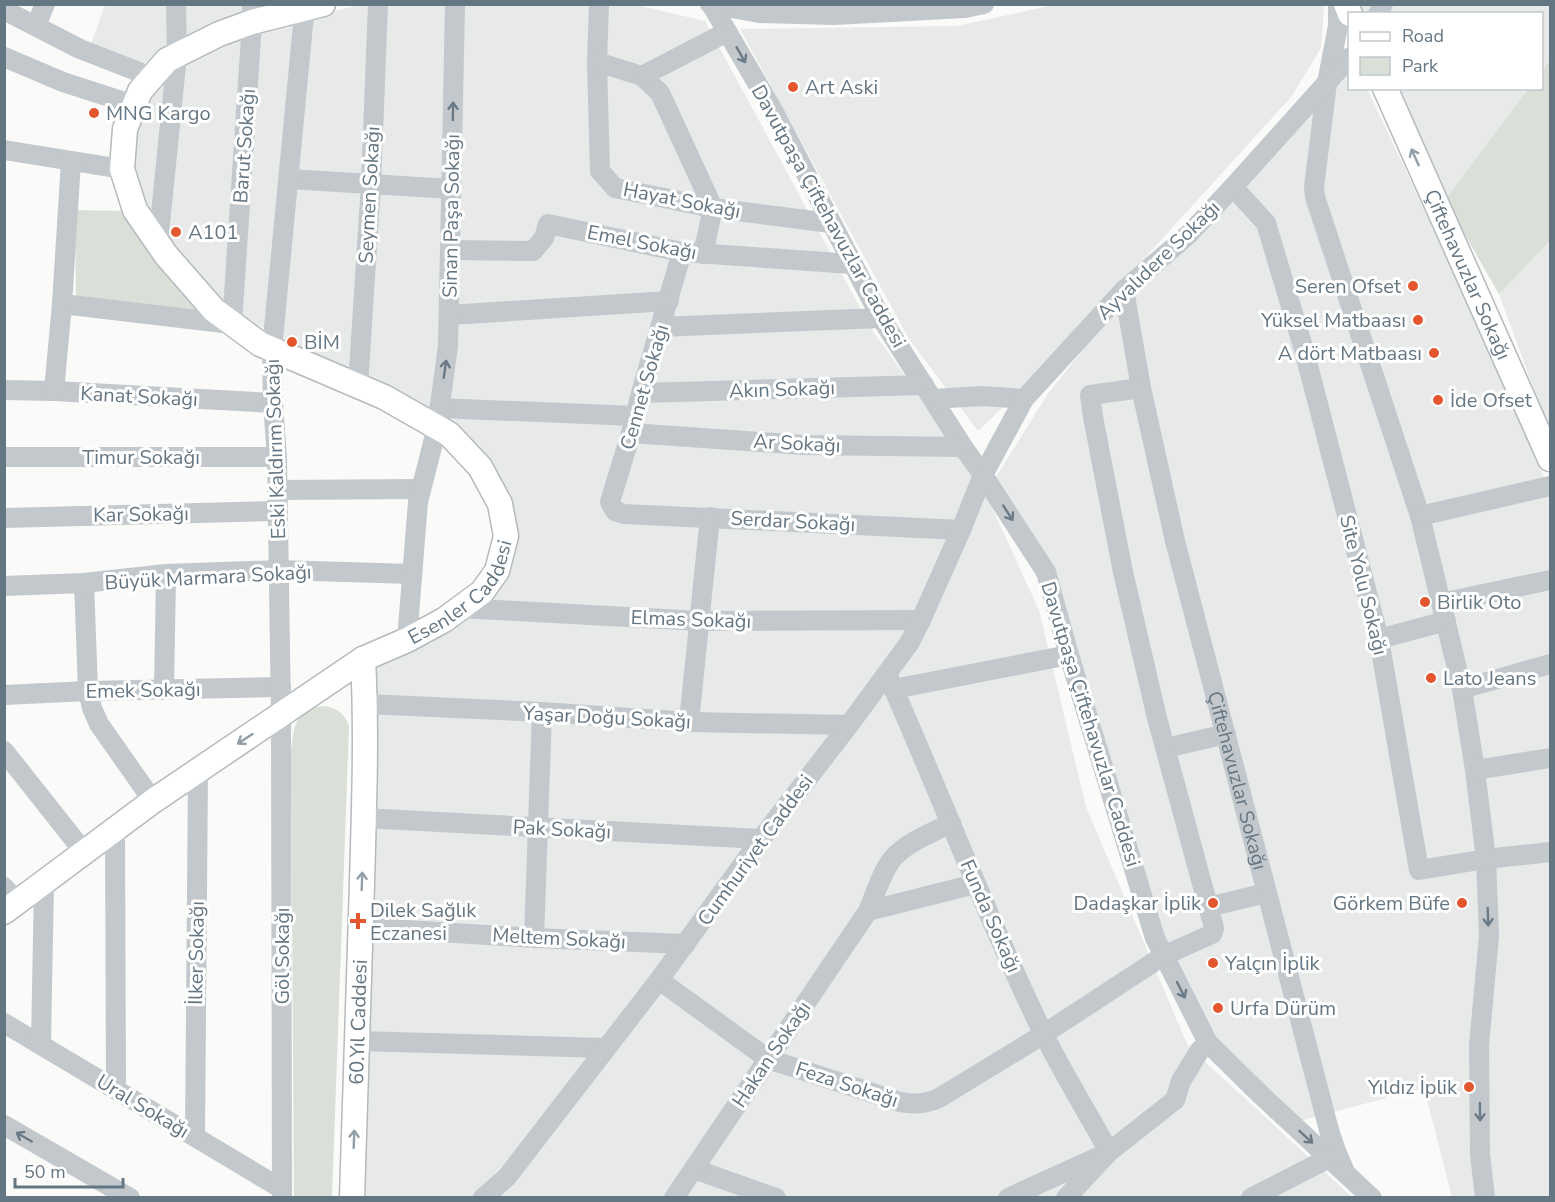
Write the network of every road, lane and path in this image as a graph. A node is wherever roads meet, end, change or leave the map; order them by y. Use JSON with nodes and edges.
{"nodes":[{"id":1,"x":45,"y":4,"type":"edge"},
{"id":2,"x":176,"y":4,"type":"edge"},
{"id":3,"x":378,"y":4,"type":"edge"},
{"id":4,"x":455,"y":4,"type":"edge"},
{"id":5,"x":599,"y":4,"type":"edge"},
{"id":6,"x":984,"y":4,"type":"edge"},
{"id":7,"x":1338,"y":4,"type":"edge"},
{"id":8,"x":711,"y":5,"type":"edge"},
{"id":9,"x":311,"y":6,"type":"edge"},
{"id":10,"x":4,"y":10,"type":"edge"},
{"id":11,"x":252,"y":13,"type":"edge"},
{"id":12,"x":1346,"y":17,"type":"edge"},
{"id":13,"x":36,"y":26,"type":"junction"},
{"id":14,"x":728,"y":32,"type":"junction"},
{"id":15,"x":177,"y":55,"type":"junction"},
{"id":16,"x":4,"y":57,"type":"edge"},
{"id":17,"x":1348,"y":59,"type":"edge"},
{"id":18,"x":597,"y":62,"type":"junction"},
{"id":19,"x":152,"y":76,"type":"junction"},
{"id":20,"x":642,"y":76,"type":"junction"},
{"id":21,"x":1327,"y":83,"type":"junction"},
{"id":22,"x":1386,"y":90,"type":"edge"},
{"id":23,"x":134,"y":105,"type":"junction"},
{"id":24,"x":4,"y":150,"type":"edge"},
{"id":25,"x":71,"y":161,"type":"junction"},
{"id":26,"x":122,"y":169,"type":"junction"},
{"id":27,"x":289,"y":179,"type":"junction"},
{"id":28,"x":371,"y":184,"type":"junction"},
{"id":29,"x":1233,"y":187,"type":"junction"},
{"id":30,"x":451,"y":189,"type":"junction"},
{"id":31,"x":713,"y":208,"type":"junction"},
{"id":32,"x":830,"y":223,"type":"junction"},
{"id":33,"x":158,"y":243,"type":"junction"},
{"id":34,"x":450,"y":250,"type":"junction"},
{"id":35,"x":682,"y":252,"type":"junction"},
{"id":36,"x":703,"y":254,"type":"junction"},
{"id":37,"x":852,"y":264,"type":"junction"},
{"id":38,"x":1124,"y":290,"type":"junction"},
{"id":39,"x":669,"y":301,"type":"junction"},
{"id":40,"x":62,"y":304,"type":"junction"},
{"id":41,"x":448,"y":315,"type":"junction"},
{"id":42,"x":881,"y":318,"type":"junction"},
{"id":43,"x":232,"y":324,"type":"junction"},
{"id":44,"x":660,"y":327,"type":"junction"},
{"id":45,"x":272,"y":349,"type":"junction"},
{"id":46,"x":358,"y":386,"type":"junction"},
{"id":47,"x":1141,"y":388,"type":"junction"},
{"id":48,"x":4,"y":390,"type":"edge"},
{"id":49,"x":54,"y":391,"type":"junction"},
{"id":50,"x":929,"y":392,"type":"junction"},
{"id":51,"x":641,"y":393,"type":"junction"},
{"id":52,"x":1023,"y":399,"type":"junction"},
{"id":53,"x":273,"y":403,"type":"junction"},
{"id":54,"x":438,"y":418,"type":"junction"},
{"id":55,"x":633,"y":425,"type":"junction"},
{"id":56,"x":963,"y":447,"type":"junction"},
{"id":57,"x":4,"y":457,"type":"edge"},
{"id":58,"x":277,"y":457,"type":"junction"},
{"id":59,"x":1551,"y":459,"type":"edge"},
{"id":60,"x":983,"y":475,"type":"junction"},
{"id":61,"x":1551,"y":486,"type":"edge"},
{"id":62,"x":422,"y":489,"type":"junction"},
{"id":63,"x":277,"y":490,"type":"junction"},
{"id":64,"x":277,"y":511,"type":"junction"},
{"id":65,"x":624,"y":514,"type":"joint"},
{"id":66,"x":1420,"y":516,"type":"junction"},
{"id":67,"x":710,"y":517,"type":"junction"},
{"id":68,"x":4,"y":518,"type":"edge"},
{"id":69,"x":961,"y":530,"type":"junction"},
{"id":70,"x":279,"y":570,"type":"junction"},
{"id":71,"x":166,"y":574,"type":"junction"},
{"id":72,"x":412,"y":574,"type":"junction"},
{"id":73,"x":1551,"y":580,"type":"edge"},
{"id":74,"x":84,"y":583,"type":"junction"},
{"id":75,"x":4,"y":586,"type":"edge"},
{"id":76,"x":461,"y":608,"type":"junction"},
{"id":77,"x":1444,"y":612,"type":"junction"},
{"id":78,"x":921,"y":620,"type":"junction"},
{"id":79,"x":700,"y":621,"type":"junction"},
{"id":80,"x":1379,"y":639,"type":"junction"},
{"id":81,"x":407,"y":640,"type":"junction"},
{"id":82,"x":1069,"y":655,"type":"junction"},
{"id":83,"x":363,"y":659,"type":"junction"},
{"id":84,"x":1551,"y":664,"type":"edge"},
{"id":85,"x":890,"y":681,"type":"junction"},
{"id":86,"x":281,"y":687,"type":"junction"},
{"id":87,"x":1462,"y":689,"type":"junction"},
{"id":88,"x":164,"y":690,"type":"junction"},
{"id":89,"x":320,"y":690,"type":"junction"},
{"id":90,"x":88,"y":691,"type":"junction"},
{"id":91,"x":4,"y":695,"type":"edge"},
{"id":92,"x":366,"y":704,"type":"junction"},
{"id":93,"x":542,"y":712,"type":"junction"},
{"id":94,"x":281,"y":715,"type":"junction"},
{"id":95,"x":689,"y":722,"type":"junction"},
{"id":96,"x":849,"y":725,"type":"junction"},
{"id":97,"x":1226,"y":734,"type":"junction"},
{"id":98,"x":1166,"y":748,"type":"junction"},
{"id":99,"x":4,"y":751,"type":"edge"},
{"id":100,"x":1551,"y":758,"type":"edge"},
{"id":101,"x":198,"y":770,"type":"junction"},
{"id":102,"x":1475,"y":770,"type":"junction"},
{"id":103,"x":153,"y":801,"type":"junction"},
{"id":104,"x":363,"y":818,"type":"junction"},
{"id":105,"x":951,"y":824,"type":"junction"},
{"id":106,"x":539,"y":827,"type":"junction"},
{"id":107,"x":115,"y":830,"type":"junction"},
{"id":108,"x":762,"y":839,"type":"junction"},
{"id":109,"x":84,"y":852,"type":"junction"},
{"id":110,"x":1551,"y":852,"type":"edge"},
{"id":111,"x":1486,"y":859,"type":"junction"},
{"id":112,"x":44,"y":884,"type":"junction"},
{"id":113,"x":975,"y":885,"type":"junction"},
{"id":114,"x":1266,"y":893,"type":"junction"},
{"id":115,"x":9,"y":900,"type":"edge"},
{"id":116,"x":1208,"y":907,"type":"junction"},
{"id":117,"x":868,"y":911,"type":"junction"},
{"id":118,"x":361,"y":927,"type":"junction"},
{"id":119,"x":534,"y":938,"type":"junction"},
{"id":120,"x":686,"y":944,"type":"junction"},
{"id":121,"x":1163,"y":956,"type":"junction"},
{"id":122,"x":659,"y":980,"type":"junction"},
{"id":123,"x":4,"y":1023,"type":"edge"},
{"id":124,"x":1044,"y":1034,"type":"junction"},
{"id":125,"x":358,"y":1041,"type":"junction"},
{"id":126,"x":1208,"y":1042,"type":"junction"},
{"id":127,"x":40,"y":1044,"type":"junction"},
{"id":128,"x":605,"y":1048,"type":"junction"},
{"id":129,"x":768,"y":1059,"type":"junction"},
{"id":130,"x":116,"y":1089,"type":"junction"},
{"id":131,"x":4,"y":1125,"type":"edge"},
{"id":132,"x":195,"y":1136,"type":"junction"},
{"id":133,"x":1109,"y":1152,"type":"junction"},
{"id":134,"x":1329,"y":1158,"type":"junction"},
{"id":135,"x":694,"y":1169,"type":"junction"},
{"id":136,"x":81,"y":1170,"type":"junction"},
{"id":137,"x":1345,"y":1172,"type":"junction"},
{"id":138,"x":282,"y":1193,"type":"edge"},
{"id":139,"x":1069,"y":1196,"type":"edge"},
{"id":140,"x":98,"y":1197,"type":"edge"},
{"id":141,"x":130,"y":1197,"type":"edge"},
{"id":142,"x":352,"y":1197,"type":"edge"},
{"id":143,"x":483,"y":1197,"type":"edge"},
{"id":144,"x":674,"y":1197,"type":"edge"},
{"id":145,"x":776,"y":1197,"type":"edge"},
{"id":146,"x":1008,"y":1197,"type":"edge"},
{"id":147,"x":1251,"y":1197,"type":"edge"},
{"id":148,"x":1372,"y":1197,"type":"edge"},
{"id":149,"x":1485,"y":1197,"type":"edge"}],
"edges":[{"from":1,"to":13,"type":"street"},
{"from":2,"to":15,"type":"street"},
{"from":3,"to":28,"type":"street","name":"Seymen Sokağı"},
{"from":30,"to":4,"type":"street","name":"Sinan Paşa Sokağı","one_way":true},
{"from":5,"to":18,"type":"street","name":"Hayat Sokağı"},
{"from":6,"to":8,"type":"street"},
{"from":7,"to":12,"type":"street"},
{"from":8,"to":14,"type":"street","name":"Davutpaşa Çiftehavuzlar Caddesi"},
{"from":9,"to":11,"type":"main road","name":"Esenler Caddesi"},
{"from":9,"to":27,"type":"street","name":"Eski Kaldırım Sokağı"},
{"from":10,"to":13,"type":"street"},
{"from":11,"to":15,"type":"main road","name":"Esenler Caddesi"},
{"from":11,"to":43,"type":"street","name":"Barut Sokağı"},
{"from":12,"to":21,"type":"street"},
{"from":13,"to":19,"type":"street"},
{"from":14,"to":20,"type":"street"},
{"from":14,"to":32,"type":"street","name":"Davutpaşa Çiftehavuzlar Caddesi","one_way":true},
{"from":15,"to":19,"type":"main road","name":"Esenler Caddesi"},
{"from":15,"to":33,"type":"street"},
{"from":16,"to":23,"type":"street"},
{"from":17,"to":21,"type":"street","name":"Ayvalıdere Sokağı"},
{"from":18,"to":20,"type":"street"},
{"from":18,"to":31,"type":"street","name":"Hayat Sokağı"},
{"from":19,"to":23,"type":"main road","name":"Esenler Caddesi"},
{"from":20,"to":31,"type":"street"},
{"from":21,"to":29,"type":"street","name":"Ayvalıdere Sokağı"},
{"from":21,"to":66,"type":"street"},
{"from":59,"to":22,"type":"main road","name":"Çiftehavuzlar Sokağı","one_way":true},
{"from":23,"to":26,"type":"main road","name":"Esenler Caddesi"},
{"from":24,"to":25,"type":"street"},
{"from":25,"to":26,"type":"street"},
{"from":25,"to":40,"type":"street"},
{"from":26,"to":33,"type":"main road","name":"Esenler Caddesi"},
{"from":27,"to":28,"type":"street"},
{"from":27,"to":45,"type":"street","name":"Eski Kaldırım Sokağı"},
{"from":28,"to":30,"type":"street"},
{"from":28,"to":46,"type":"street","name":"Seymen Sokağı"},
{"from":29,"to":38,"type":"street","name":"Ayvalıdere Sokağı"},
{"from":29,"to":80,"type":"street","name":"Site Yolu Sokağı"},
{"from":30,"to":34,"type":"street","name":"Sinan Paşa Sokağı"},
{"from":31,"to":32,"type":"street","name":"Hayat Sokağı"},
{"from":31,"to":36,"type":"street"},
{"from":32,"to":37,"type":"street","name":"Davutpaşa Çiftehavuzlar Caddesi"},
{"from":33,"to":43,"type":"main road","name":"Esenler Caddesi"},
{"from":34,"to":35,"type":"street","name":"Emel Sokağı"},
{"from":34,"to":41,"type":"street","name":"Sinan Paşa Sokağı"},
{"from":35,"to":36,"type":"street","name":"Emel Sokağı"},
{"from":35,"to":39,"type":"street","name":"Cennet Sokağı"},
{"from":36,"to":37,"type":"street","name":"Emel Sokağı"},
{"from":37,"to":42,"type":"street","name":"Davutpaşa Çiftehavuzlar Caddesi"},
{"from":38,"to":47,"type":"street","name":"Çiftehavuzlar Sokağı"},
{"from":38,"to":52,"type":"street","name":"Ayvalıdere Sokağı"},
{"from":39,"to":41,"type":"street"},
{"from":39,"to":44,"type":"street","name":"Cennet Sokağı"},
{"from":40,"to":43,"type":"street"},
{"from":40,"to":49,"type":"street"},
{"from":54,"to":41,"type":"street","name":"Sinan Paşa Sokağı","one_way":true},
{"from":42,"to":44,"type":"street"},
{"from":42,"to":50,"type":"street","name":"Davutpaşa Çiftehavuzlar Caddesi"},
{"from":43,"to":45,"type":"main road","name":"Esenler Caddesi"},
{"from":44,"to":51,"type":"street","name":"Cennet Sokağı"},
{"from":45,"to":46,"type":"main road","name":"Esenler Caddesi"},
{"from":45,"to":53,"type":"street","name":"Eski Kaldırım Sokağı"},
{"from":46,"to":54,"type":"main road","name":"Esenler Caddesi"},
{"from":47,"to":97,"type":"street","name":"Çiftehavuzlar Sokağı"},
{"from":47,"to":98,"type":"street"},
{"from":48,"to":49,"type":"street","name":"Kanat Sokağı"},
{"from":49,"to":53,"type":"street","name":"Kanat Sokağı"},
{"from":50,"to":51,"type":"street","name":"Akın Sokağı"},
{"from":50,"to":52,"type":"street","name":"Akın Sokağı"},
{"from":50,"to":56,"type":"street","name":"Davutpaşa Çiftehavuzlar Caddesi"},
{"from":51,"to":55,"type":"street","name":"Cennet Sokağı"},
{"from":52,"to":60,"type":"street","name":"Ayvalıdere Sokağı"},
{"from":53,"to":58,"type":"street","name":"Eski Kaldırım Sokağı"},
{"from":54,"to":55,"type":"street","name":"Ar Sokağı"},
{"from":54,"to":62,"type":"street","name":"Sinan Paşa Sokağı"},
{"from":54,"to":76,"type":"main road","name":"Esenler Caddesi"},
{"from":55,"to":56,"type":"street","name":"Ar Sokağı"},
{"from":55,"to":65,"type":"street","name":"Cennet Sokağı"},
{"from":56,"to":60,"type":"street","name":"Davutpaşa Çiftehavuzlar Caddesi"},
{"from":57,"to":58,"type":"street","name":"Timur Sokağı"},
{"from":58,"to":63,"type":"street","name":"Eski Kaldırım Sokağı"},
{"from":60,"to":69,"type":"street","name":"Cumhuriyet Caddesi"},
{"from":60,"to":82,"type":"street","name":"Davutpaşa Çiftehavuzlar Caddesi","one_way":true},
{"from":61,"to":66,"type":"street"},
{"from":62,"to":63,"type":"street"},
{"from":62,"to":72,"type":"street","name":"Sinan Paşa Sokağı"},
{"from":63,"to":64,"type":"street","name":"Eski Kaldırım Sokağı"},
{"from":64,"to":68,"type":"street","name":"Kar Sokağı"},
{"from":64,"to":70,"type":"street","name":"Eski Kaldırım Sokağı"},
{"from":65,"to":67,"type":"street","name":"Serdar Sokağı"},
{"from":66,"to":77,"type":"street"},
{"from":67,"to":69,"type":"street","name":"Serdar Sokağı"},
{"from":67,"to":79,"type":"street"},
{"from":69,"to":78,"type":"street","name":"Cumhuriyet Caddesi"},
{"from":70,"to":71,"type":"street","name":"Büyük Marmara Sokağı"},
{"from":70,"to":72,"type":"street","name":"Büyük Marmara Sokağı"},
{"from":70,"to":86,"type":"street","name":"Eski Kaldırım Sokağı"},
{"from":71,"to":74,"type":"street","name":"Büyük Marmara Sokağı"},
{"from":71,"to":88,"type":"street"},
{"from":72,"to":81,"type":"street","name":"Sinan Paşa Sokağı"},
{"from":73,"to":77,"type":"street"},
{"from":74,"to":75,"type":"street","name":"Büyük Marmara Sokağı"},
{"from":74,"to":90,"type":"street"},
{"from":76,"to":79,"type":"street","name":"Elmas Sokağı"},
{"from":76,"to":81,"type":"main road","name":"Esenler Caddesi"},
{"from":77,"to":80,"type":"street"},
{"from":77,"to":87,"type":"street"},
{"from":78,"to":79,"type":"street","name":"Elmas Sokağı"},
{"from":78,"to":85,"type":"street","name":"Cumhuriyet Caddesi"},
{"from":79,"to":95,"type":"street"},
{"from":80,"to":111,"type":"street","name":"Site Yolu Sokağı"},
{"from":81,"to":83,"type":"main road","name":"Esenler Caddesi"},
{"from":82,"to":85,"type":"street"},
{"from":82,"to":121,"type":"street","name":"Davutpaşa Çiftehavuzlar Caddesi"},
{"from":83,"to":89,"type":"main road","name":"Esenler Caddesi"},
{"from":83,"to":92,"type":"main road","name":"60.Yıl Caddesi"},
{"from":84,"to":87,"type":"street"},
{"from":85,"to":96,"type":"street","name":"Cumhuriyet Caddesi"},
{"from":85,"to":105,"type":"street","name":"Funda Sokağı"},
{"from":86,"to":88,"type":"street","name":"Emek Sokağı"},
{"from":86,"to":94,"type":"street","name":"Eski Kaldırım Sokağı"},
{"from":87,"to":102,"type":"street"},
{"from":88,"to":90,"type":"street","name":"Emek Sokağı"},
{"from":89,"to":92,"type":"main road"},
{"from":89,"to":94,"type":"main road","name":"Esenler Caddesi"},
{"from":90,"to":91,"type":"street","name":"Emek Sokağı"},
{"from":90,"to":103,"type":"street"},
{"from":92,"to":93,"type":"street","name":"Yaşar Doğu Sokağı"},
{"from":92,"to":104,"type":"main road","name":"60.Yıl Caddesi"},
{"from":93,"to":95,"type":"street","name":"Yaşar Doğu Sokağı"},
{"from":93,"to":106,"type":"street"},
{"from":94,"to":101,"type":"main road","name":"Esenler Caddesi","one_way":true},
{"from":94,"to":138,"type":"street","name":"Göl Sokağı"},
{"from":95,"to":96,"type":"street","name":"Yaşar Doğu Sokağı"},
{"from":96,"to":108,"type":"street","name":"Cumhuriyet Caddesi"},
{"from":97,"to":98,"type":"street"},
{"from":97,"to":114,"type":"street","name":"Çiftehavuzlar Sokağı"},
{"from":98,"to":116,"type":"street"},
{"from":99,"to":109,"type":"street"},
{"from":100,"to":102,"type":"street"},
{"from":101,"to":103,"type":"main road","name":"Esenler Caddesi"},
{"from":101,"to":132,"type":"street","name":"İlker Sokağı"},
{"from":102,"to":111,"type":"street"},
{"from":103,"to":107,"type":"main road","name":"Esenler Caddesi"},
{"from":104,"to":106,"type":"street","name":"Pak Sokağı"},
{"from":118,"to":104,"type":"main road","name":"60.Yıl Caddesi","one_way":true},
{"from":105,"to":113,"type":"street","name":"Funda Sokağı"},
{"from":105,"to":117,"type":"street","name":"Hakan Sokağı"},
{"from":106,"to":108,"type":"street","name":"Pak Sokağı"},
{"from":106,"to":119,"type":"street"},
{"from":107,"to":109,"type":"main road","name":"Esenler Caddesi"},
{"from":107,"to":130,"type":"street"},
{"from":108,"to":120,"type":"street","name":"Cumhuriyet Caddesi"},
{"from":109,"to":112,"type":"main road","name":"Esenler Caddesi"},
{"from":110,"to":111,"type":"street","name":"Site Yolu Sokağı"},
{"from":111,"to":149,"type":"street","one_way":true},
{"from":112,"to":115,"type":"main road","name":"Esenler Caddesi"},
{"from":112,"to":127,"type":"street"},
{"from":113,"to":117,"type":"street"},
{"from":113,"to":124,"type":"street","name":"Funda Sokağı"},
{"from":114,"to":116,"type":"street"},
{"from":114,"to":137,"type":"street","name":"Çiftehavuzlar Sokağı"},
{"from":116,"to":121,"type":"street"},
{"from":117,"to":129,"type":"street","name":"Hakan Sokağı"},
{"from":118,"to":119,"type":"street","name":"Meltem Sokağı"},
{"from":118,"to":125,"type":"main road","name":"60.Yıl Caddesi"},
{"from":119,"to":120,"type":"street","name":"Meltem Sokağı"},
{"from":120,"to":122,"type":"street","name":"Cumhuriyet Caddesi"},
{"from":121,"to":124,"type":"street","name":"Feza Sokağı"},
{"from":121,"to":126,"type":"street","name":"Davutpaşa Çiftehavuzlar Caddesi","one_way":true},
{"from":122,"to":128,"type":"street","name":"Cumhuriyet Caddesi"},
{"from":122,"to":129,"type":"street","name":"Feza Sokağı"},
{"from":123,"to":127,"type":"street","name":"Ural Sokağı"},
{"from":124,"to":129,"type":"street","name":"Feza Sokağı"},
{"from":124,"to":133,"type":"street","name":"Funda Sokağı"},
{"from":125,"to":128,"type":"street"},
{"from":142,"to":125,"type":"main road","name":"60.Yıl Caddesi","one_way":true},
{"from":126,"to":133,"type":"street"},
{"from":126,"to":134,"type":"street","name":"Davutpaşa Çiftehavuzlar Caddesi","one_way":true},
{"from":127,"to":130,"type":"street","name":"Ural Sokağı"},
{"from":128,"to":143,"type":"street","name":"Cumhuriyet Caddesi"},
{"from":129,"to":135,"type":"street","name":"Hakan Sokağı"},
{"from":130,"to":132,"type":"street","name":"Ural Sokağı"},
{"from":136,"to":131,"type":"street","one_way":true},
{"from":132,"to":138,"type":"street","name":"Ural Sokağı"},
{"from":133,"to":139,"type":"street"},
{"from":133,"to":146,"type":"street"},
{"from":134,"to":137,"type":"street","name":"Davutpaşa Çiftehavuzlar Caddesi"},
{"from":134,"to":147,"type":"street"},
{"from":135,"to":144,"type":"street","name":"Hakan Sokağı"},
{"from":135,"to":145,"type":"street"},
{"from":136,"to":140,"type":"street"},
{"from":136,"to":141,"type":"street"},
{"from":137,"to":148,"type":"street","name":"Davutpaşa Çiftehavuzlar Caddesi"}]}
